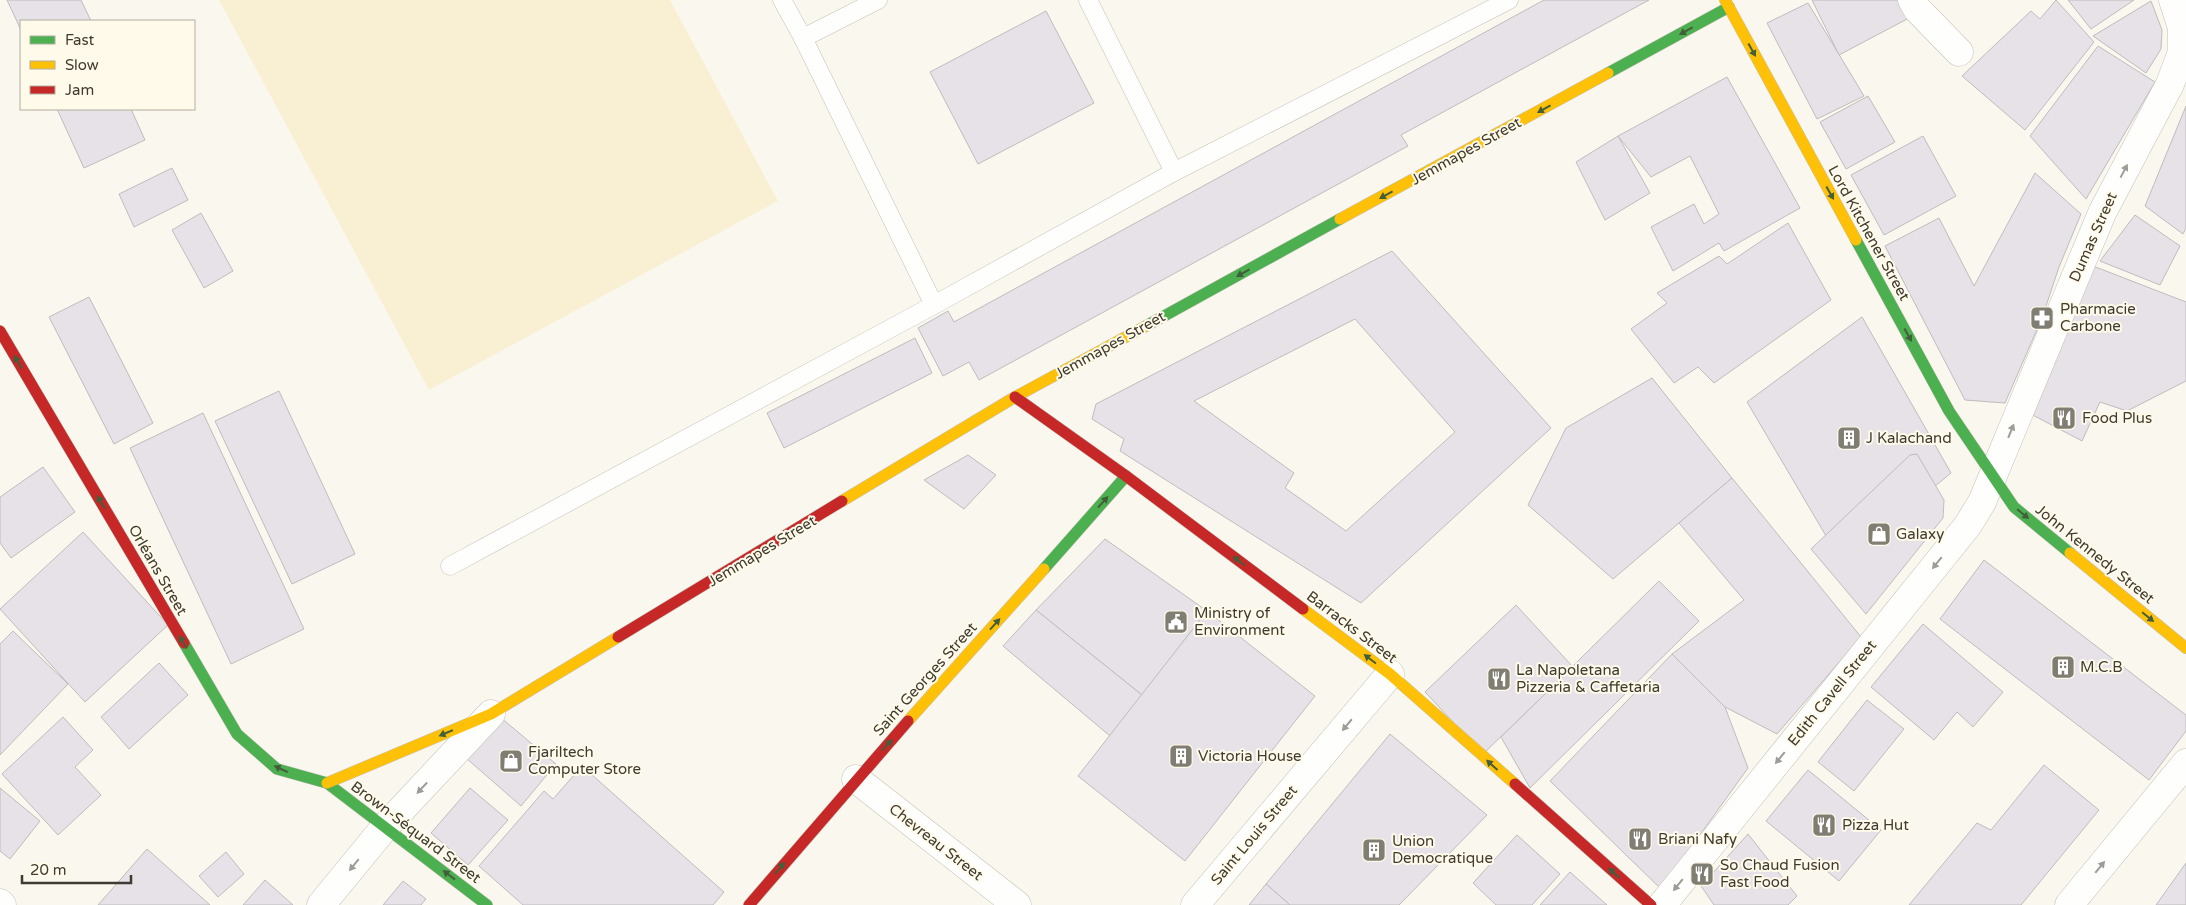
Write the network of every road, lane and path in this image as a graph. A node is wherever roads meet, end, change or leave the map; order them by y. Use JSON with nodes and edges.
{"nodes":[{"id":1,"x":782,"y":0,"type":"edge"},
{"id":2,"x":878,"y":0,"type":"edge"},
{"id":3,"x":1088,"y":0,"type":"edge"},
{"id":4,"x":1509,"y":0,"type":"edge"},
{"id":5,"x":1912,"y":0,"type":"edge"},
{"id":6,"x":2173,"y":0,"type":"edge"},
{"id":7,"x":1732,"y":2,"type":"edge"},
{"id":8,"x":803,"y":38,"type":"junction"},
{"id":9,"x":1959,"y":52,"type":"dead end"},
{"id":10,"x":1174,"y":172,"type":"junction"},
{"id":11,"x":934,"y":305,"type":"junction"},
{"id":12,"x":0,"y":331,"type":"edge"},
{"id":13,"x":1015,"y":397,"type":"junction"},
{"id":14,"x":1126,"y":476,"type":"junction"},
{"id":15,"x":1993,"y":476,"type":"junction"},
{"id":16,"x":450,"y":566,"type":"dead end"},
{"id":17,"x":2186,"y":648,"type":"edge"},
{"id":18,"x":1390,"y":674,"type":"junction"},
{"id":19,"x":491,"y":714,"type":"junction"},
{"id":20,"x":2186,"y":763,"type":"edge"},
{"id":21,"x":856,"y":779,"type":"junction"},
{"id":22,"x":327,"y":783,"type":"junction"},
{"id":23,"x":385,"y":827,"type":"junction"},
{"id":24,"x":321,"y":905,"type":"edge"},
{"id":25,"x":487,"y":905,"type":"edge"},
{"id":26,"x":749,"y":905,"type":"edge"},
{"id":27,"x":1017,"y":905,"type":"edge"},
{"id":28,"x":1195,"y":905,"type":"edge"},
{"id":29,"x":1651,"y":905,"type":"edge"},
{"id":30,"x":1662,"y":905,"type":"edge"},
{"id":31,"x":2069,"y":905,"type":"edge"}],
"edges":[{"from":1,"to":8,"type":"lane"},
{"from":2,"to":8,"type":"lane"},
{"from":3,"to":10,"type":"lane"},
{"from":4,"to":10,"type":"lane"},
{"from":5,"to":9,"type":"street"},
{"from":15,"to":6,"type":"street","name":"Dumas Street","one_way":true},
{"from":7,"to":13,"type":"street","name":"Jemmapes Street","one_way":true},
{"from":7,"to":15,"type":"street","name":"Lord Kitchener Street","one_way":true},
{"from":8,"to":11,"type":"lane"},
{"from":10,"to":11,"type":"lane"},
{"from":11,"to":16,"type":"lane"},
{"from":22,"to":12,"type":"street","name":"Orléans Street","one_way":true},
{"from":13,"to":14,"type":"street","name":"Barracks Street"},
{"from":13,"to":19,"type":"street","name":"Jemmapes Street"},
{"from":18,"to":14,"type":"street","name":"Barracks Street","one_way":true},
{"from":21,"to":14,"type":"street","name":"Saint Georges Street","one_way":true},
{"from":15,"to":17,"type":"street","name":"John Kennedy Street","one_way":true},
{"from":15,"to":30,"type":"street","name":"Edith Cavell Street","one_way":true},
{"from":18,"to":28,"type":"street","name":"Saint Louis Street","one_way":true},
{"from":29,"to":18,"type":"street","name":"Barracks Street","one_way":true},
{"from":19,"to":22,"type":"street","name":"Jemmapes Street","one_way":true},
{"from":19,"to":23,"type":"street","name":"Jemmapes Street","one_way":true},
{"from":31,"to":20,"type":"street","one_way":true},
{"from":26,"to":21,"type":"street","name":"Saint Georges Street","one_way":true},
{"from":21,"to":27,"type":"street","name":"Chevreau Street"},
{"from":22,"to":23,"type":"street","name":"Brown-Séquard Street"},
{"from":23,"to":24,"type":"street","name":"Jemmapes Street","one_way":true},
{"from":25,"to":23,"type":"street","name":"Brown-Séquard Street","one_way":true}]}
